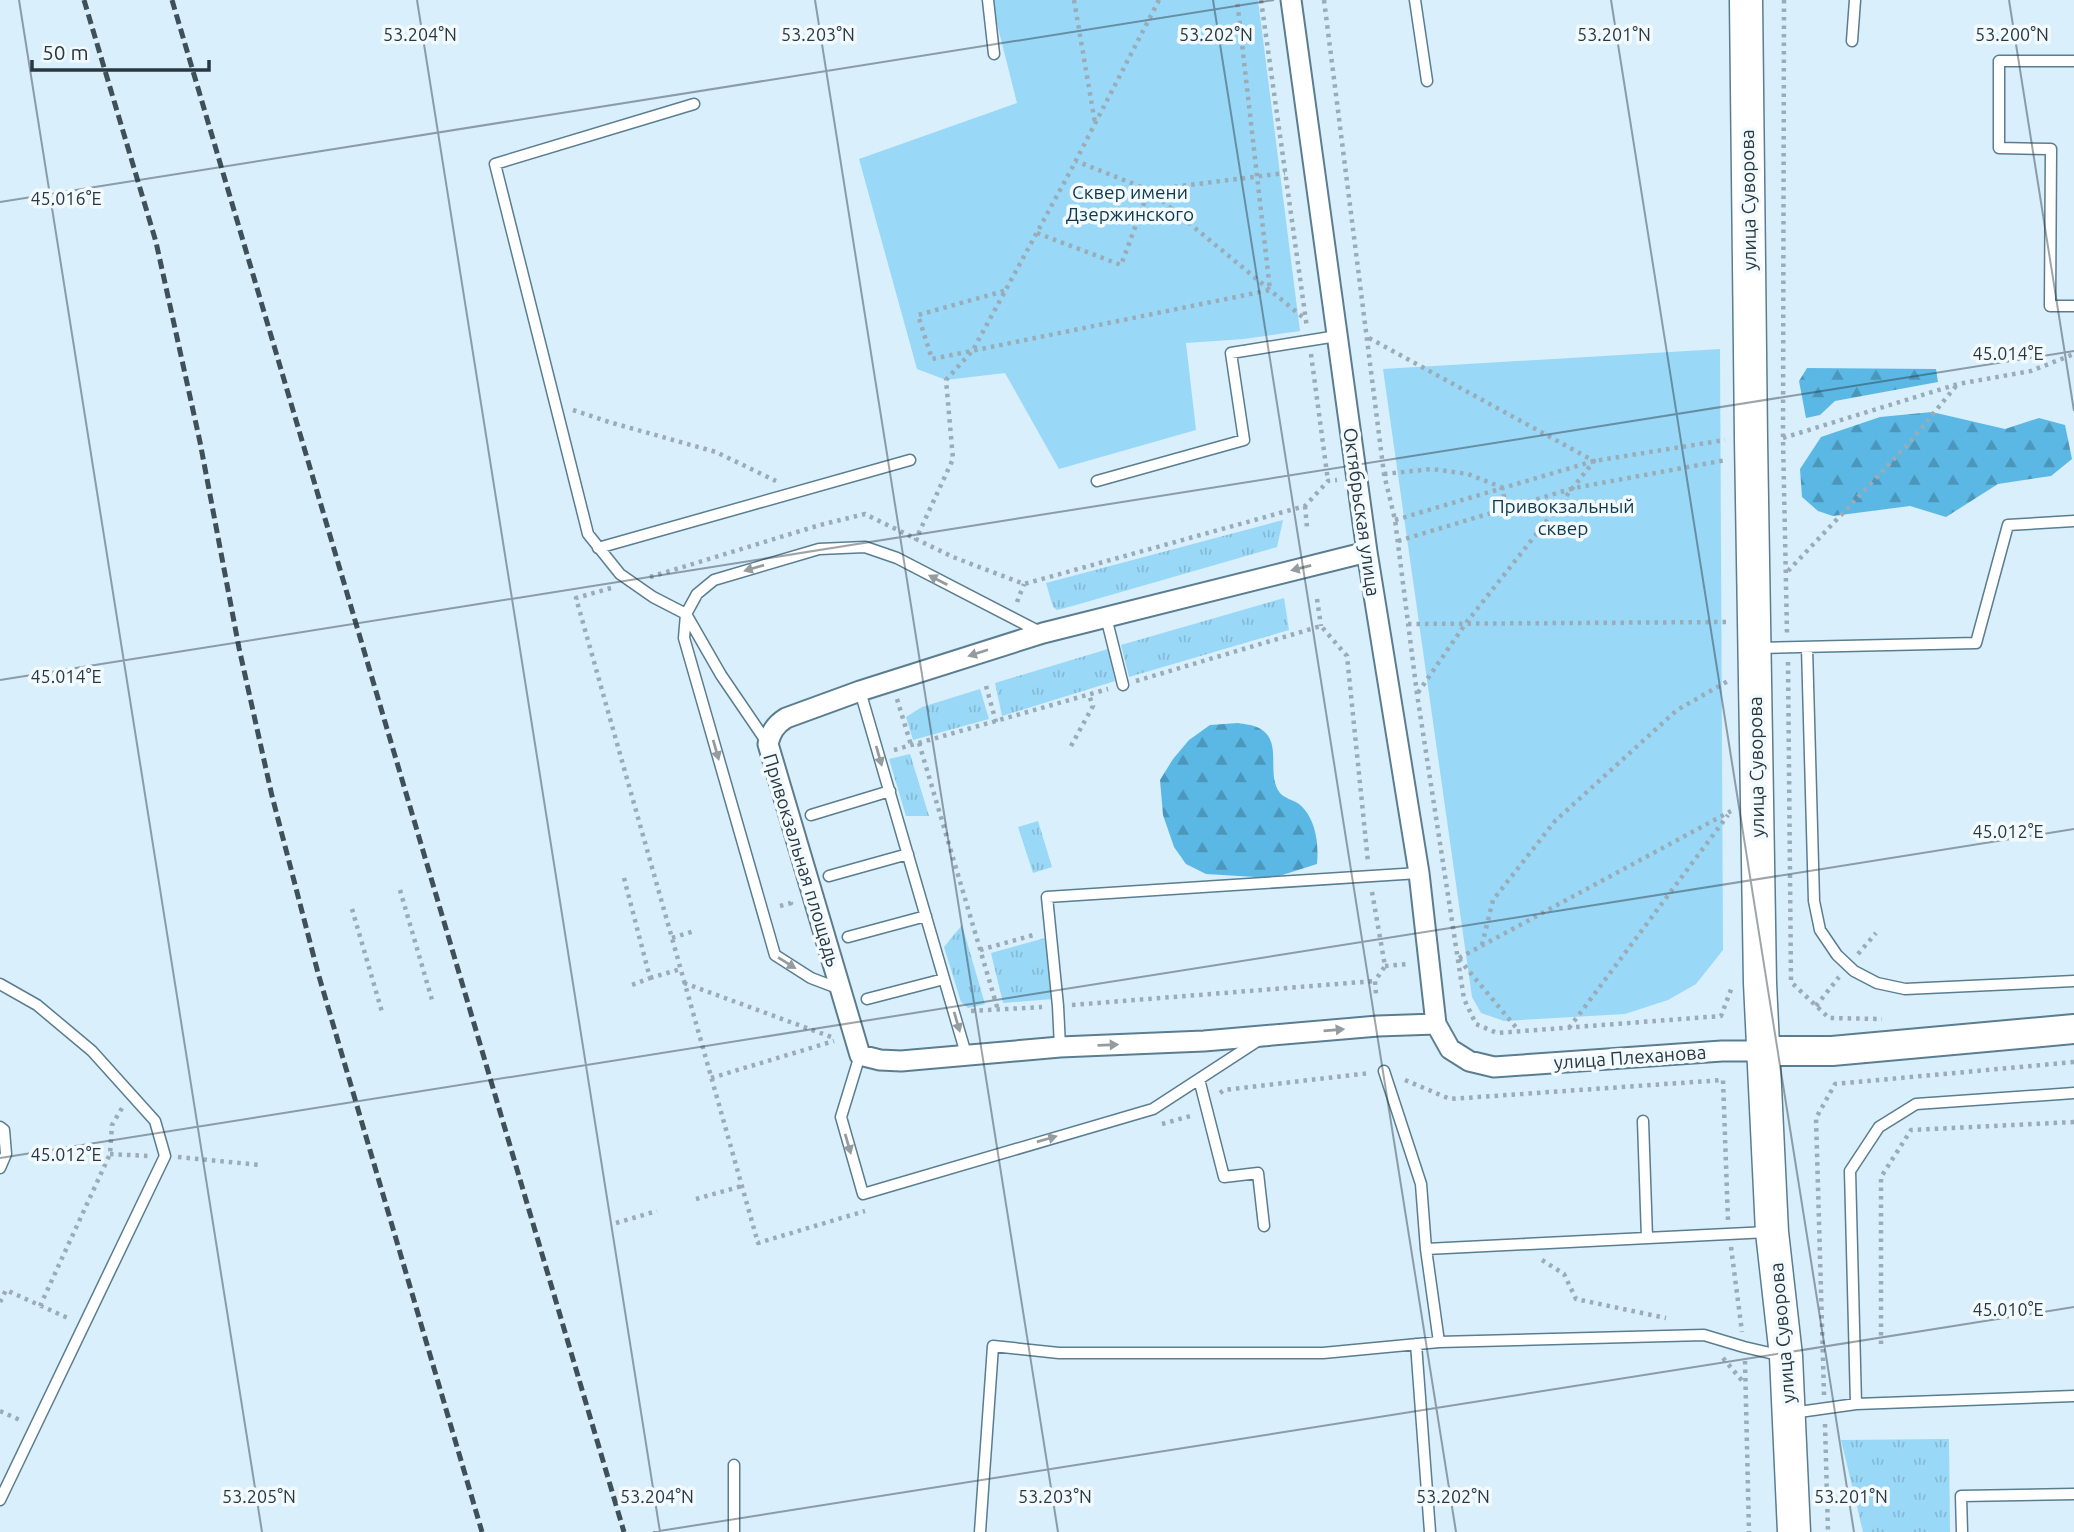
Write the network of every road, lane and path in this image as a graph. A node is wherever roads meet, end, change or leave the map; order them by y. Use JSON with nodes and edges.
{"nodes":[{"id":1,"x":988,"y":0,"type":"edge"},
{"id":2,"x":1074,"y":0,"type":"edge"},
{"id":3,"x":1159,"y":0,"type":"edge"},
{"id":4,"x":1237,"y":0,"type":"edge"},
{"id":5,"x":1262,"y":0,"type":"edge"},
{"id":6,"x":1291,"y":0,"type":"edge"},
{"id":7,"x":1324,"y":0,"type":"edge"},
{"id":8,"x":1415,"y":0,"type":"edge"},
{"id":9,"x":1746,"y":0,"type":"edge"},
{"id":10,"x":1784,"y":0,"type":"edge"},
{"id":11,"x":1854,"y":0,"type":"edge"},
{"id":12,"x":1852,"y":41,"type":"dead end"},
{"id":13,"x":994,"y":54,"type":"dead end"},
{"id":14,"x":2074,"y":61,"type":"edge"},
{"id":15,"x":1427,"y":81,"type":"dead end"},
{"id":16,"x":694,"y":104,"type":"dead end"},
{"id":17,"x":1095,"y":125,"type":"junction"},
{"id":18,"x":1076,"y":161,"type":"junction"},
{"id":19,"x":1285,"y":173,"type":"junction"},
{"id":20,"x":1257,"y":176,"type":"junction"},
{"id":21,"x":1149,"y":190,"type":"junction"},
{"id":22,"x":1037,"y":233,"type":"junction"},
{"id":23,"x":1005,"y":290,"type":"junction"},
{"id":24,"x":1270,"y":290,"type":"junction"},
{"id":25,"x":2074,"y":306,"type":"edge"},
{"id":26,"x":1306,"y":320,"type":"junction"},
{"id":27,"x":1337,"y":336,"type":"junction"},
{"id":28,"x":1368,"y":338,"type":"junction"},
{"id":29,"x":1309,"y":340,"type":"junction"},
{"id":30,"x":972,"y":350,"type":"junction"},
{"id":31,"x":2074,"y":354,"type":"edge"},
{"id":32,"x":1958,"y":384,"type":"junction"},
{"id":33,"x":556,"y":404,"type":"junction"},
{"id":34,"x":1783,"y":438,"type":"junction"},
{"id":35,"x":1726,"y":440,"type":"dead end"},
{"id":36,"x":910,"y":460,"type":"dead end"},
{"id":37,"x":1726,"y":460,"type":"dead end"},
{"id":38,"x":1594,"y":461,"type":"junction"},
{"id":39,"x":1384,"y":474,"type":"junction"},
{"id":40,"x":1097,"y":481,"type":"dead end"},
{"id":41,"x":1501,"y":486,"type":"junction"},
{"id":42,"x":1574,"y":488,"type":"junction"},
{"id":43,"x":795,"y":491,"type":"junction"},
{"id":44,"x":1305,"y":506,"type":"junction"},
{"id":45,"x":1507,"y":506,"type":"junction"},
{"id":46,"x":1395,"y":520,"type":"junction"},
{"id":47,"x":2074,"y":521,"type":"edge"},
{"id":48,"x":1307,"y":527,"type":"dead end"},
{"id":49,"x":1398,"y":541,"type":"junction"},
{"id":50,"x":598,"y":548,"type":"junction"},
{"id":51,"x":1367,"y":552,"type":"junction"},
{"id":52,"x":1787,"y":571,"type":"junction"},
{"id":53,"x":1024,"y":584,"type":"junction"},
{"id":54,"x":1318,"y":599,"type":"dead end"},
{"id":55,"x":1016,"y":603,"type":"dead end"},
{"id":56,"x":686,"y":614,"type":"junction"},
{"id":57,"x":1106,"y":617,"type":"junction"},
{"id":58,"x":1728,"y":622,"type":"dead end"},
{"id":59,"x":1466,"y":623,"type":"junction"},
{"id":60,"x":1408,"y":624,"type":"junction"},
{"id":61,"x":1321,"y":626,"type":"junction"},
{"id":62,"x":1043,"y":633,"type":"junction"},
{"id":63,"x":1788,"y":647,"type":"junction"},
{"id":64,"x":1807,"y":647,"type":"junction"},
{"id":65,"x":1754,"y":648,"type":"junction"},
{"id":66,"x":1729,"y":680,"type":"dead end"},
{"id":67,"x":892,"y":681,"type":"junction"},
{"id":68,"x":1123,"y":685,"type":"junction"},
{"id":69,"x":985,"y":686,"type":"dead end"},
{"id":70,"x":860,"y":691,"type":"junction"},
{"id":71,"x":1417,"y":694,"type":"junction"},
{"id":72,"x":1089,"y":695,"type":"junction"},
{"id":73,"x":996,"y":722,"type":"junction"},
{"id":74,"x":919,"y":743,"type":"junction"},
{"id":75,"x":768,"y":744,"type":"junction"},
{"id":76,"x":911,"y":745,"type":"junction"},
{"id":77,"x":1072,"y":746,"type":"dead end"},
{"id":78,"x":887,"y":752,"type":"dead end"},
{"id":79,"x":890,"y":791,"type":"junction"},
{"id":80,"x":811,"y":815,"type":"dead end"},
{"id":81,"x":908,"y":854,"type":"junction"},
{"id":82,"x":1419,"y":873,"type":"junction"},
{"id":83,"x":829,"y":876,"type":"dead end"},
{"id":84,"x":1370,"y":876,"type":"junction"},
{"id":85,"x":624,"y":878,"type":"dead end"},
{"id":86,"x":400,"y":890,"type":"dead end"},
{"id":87,"x":352,"y":909,"type":"dead end"},
{"id":88,"x":926,"y":916,"type":"junction"},
{"id":89,"x":1051,"y":930,"type":"junction"},
{"id":90,"x":694,"y":931,"type":"dead end"},
{"id":91,"x":848,"y":937,"type":"dead end"},
{"id":92,"x":672,"y":938,"type":"dead end"},
{"id":93,"x":1482,"y":945,"type":"junction"},
{"id":94,"x":980,"y":950,"type":"junction"},
{"id":95,"x":1459,"y":958,"type":"junction"},
{"id":96,"x":1407,"y":964,"type":"dead end"},
{"id":97,"x":1385,"y":966,"type":"junction"},
{"id":98,"x":681,"y":970,"type":"dead end"},
{"id":99,"x":650,"y":978,"type":"junction"},
{"id":100,"x":944,"y":979,"type":"junction"},
{"id":101,"x":1374,"y":981,"type":"junction"},
{"id":102,"x":2074,"y":981,"type":"edge"},
{"id":103,"x":684,"y":983,"type":"dead end"},
{"id":104,"x":0,"y":984,"type":"edge"},
{"id":105,"x":632,"y":985,"type":"dead end"},
{"id":106,"x":841,"y":989,"type":"junction"},
{"id":107,"x":1376,"y":994,"type":"dead end"},
{"id":108,"x":867,"y":999,"type":"dead end"},
{"id":109,"x":432,"y":1000,"type":"dead end"},
{"id":110,"x":1058,"y":1006,"type":"junction"},
{"id":111,"x":998,"y":1010,"type":"junction"},
{"id":112,"x":971,"y":1011,"type":"dead end"},
{"id":113,"x":382,"y":1012,"type":"dead end"},
{"id":114,"x":1721,"y":1016,"type":"dead end"},
{"id":115,"x":1829,"y":1018,"type":"dead end"},
{"id":116,"x":1436,"y":1024,"type":"junction"},
{"id":117,"x":1569,"y":1028,"type":"junction"},
{"id":118,"x":2074,"y":1028,"type":"edge"},
{"id":119,"x":1519,"y":1031,"type":"junction"},
{"id":120,"x":1266,"y":1036,"type":"junction"},
{"id":121,"x":1060,"y":1047,"type":"junction"},
{"id":122,"x":1762,"y":1051,"type":"junction"},
{"id":123,"x":966,"y":1054,"type":"junction"},
{"id":124,"x":860,"y":1055,"type":"junction"},
{"id":125,"x":2074,"y":1062,"type":"edge"},
{"id":126,"x":1384,"y":1071,"type":"dead end"},
{"id":127,"x":711,"y":1078,"type":"dead end"},
{"id":128,"x":1199,"y":1079,"type":"junction"},
{"id":129,"x":1723,"y":1080,"type":"dead end"},
{"id":130,"x":2074,"y":1093,"type":"edge"},
{"id":131,"x":131,"y":1094,"type":"junction"},
{"id":132,"x":1643,"y":1121,"type":"dead end"},
{"id":133,"x":2074,"y":1122,"type":"edge"},
{"id":134,"x":0,"y":1127,"type":"edge"},
{"id":135,"x":110,"y":1154,"type":"junction"},
{"id":136,"x":165,"y":1156,"type":"junction"},
{"id":137,"x":260,"y":1165,"type":"dead end"},
{"id":138,"x":0,"y":1168,"type":"edge"},
{"id":139,"x":741,"y":1186,"type":"dead end"},
{"id":140,"x":696,"y":1199,"type":"dead end"},
{"id":141,"x":657,"y":1211,"type":"dead end"},
{"id":142,"x":616,"y":1223,"type":"dead end"},
{"id":143,"x":1264,"y":1226,"type":"dead end"},
{"id":144,"x":1772,"y":1232,"type":"junction"},
{"id":145,"x":1729,"y":1234,"type":"junction"},
{"id":146,"x":1647,"y":1238,"type":"junction"},
{"id":147,"x":1426,"y":1249,"type":"junction"},
{"id":148,"x":1537,"y":1257,"type":"dead end"},
{"id":149,"x":0,"y":1302,"type":"edge"},
{"id":150,"x":40,"y":1306,"type":"junction"},
{"id":151,"x":54,"y":1312,"type":"dead end"},
{"id":152,"x":1667,"y":1318,"type":"dead end"},
{"id":153,"x":1704,"y":1335,"type":"junction"},
{"id":154,"x":1439,"y":1342,"type":"junction"},
{"id":155,"x":1416,"y":1344,"type":"junction"},
{"id":156,"x":1881,"y":1344,"type":"dead end"},
{"id":157,"x":1744,"y":1347,"type":"junction"},
{"id":158,"x":1786,"y":1356,"type":"junction"},
{"id":159,"x":1745,"y":1385,"type":"junction"},
{"id":160,"x":2074,"y":1396,"type":"edge"},
{"id":161,"x":1856,"y":1404,"type":"junction"},
{"id":162,"x":1824,"y":1408,"type":"junction"},
{"id":163,"x":0,"y":1411,"type":"edge"},
{"id":164,"x":1789,"y":1413,"type":"junction"},
{"id":165,"x":13,"y":1417,"type":"dead end"},
{"id":166,"x":734,"y":1465,"type":"dead end"},
{"id":167,"x":2074,"y":1494,"type":"edge"},
{"id":168,"x":0,"y":1500,"type":"edge"},
{"id":169,"x":734,"y":1532,"type":"edge"},
{"id":170,"x":980,"y":1532,"type":"edge"},
{"id":171,"x":1430,"y":1532,"type":"edge"},
{"id":172,"x":1749,"y":1532,"type":"edge"},
{"id":173,"x":1794,"y":1532,"type":"edge"},
{"id":174,"x":1828,"y":1532,"type":"edge"},
{"id":175,"x":1962,"y":1532,"type":"edge"}],
"edges":[{"from":1,"to":13,"type":"lane"},
{"from":2,"to":17,"type":"path"},
{"from":3,"to":17,"type":"path"},
{"from":4,"to":20,"type":"path"},
{"from":5,"to":19,"type":"path"},
{"from":6,"to":27,"type":"street","name":"Октябрьская улица"},
{"from":7,"to":28,"type":"path"},
{"from":8,"to":15,"type":"lane"},
{"from":9,"to":65,"type":"main road","name":"улица Суворова"},
{"from":10,"to":34,"type":"path"},
{"from":11,"to":12,"type":"lane"},
{"from":14,"to":25,"type":"lane"},
{"from":16,"to":33,"type":"lane"},
{"from":17,"to":18,"type":"path"},
{"from":18,"to":21,"type":"path"},
{"from":18,"to":22,"type":"path"},
{"from":19,"to":20,"type":"path"},
{"from":19,"to":26,"type":"path"},
{"from":20,"to":21,"type":"path"},
{"from":20,"to":24,"type":"path"},
{"from":21,"to":22,"type":"path"},
{"from":21,"to":24,"type":"path"},
{"from":22,"to":23,"type":"path"},
{"from":23,"to":30,"type":"path"},
{"from":23,"to":30,"type":"path"},
{"from":24,"to":26,"type":"path"},
{"from":24,"to":30,"type":"path"},
{"from":26,"to":29,"type":"path"},
{"from":27,"to":29,"type":"lane"},
{"from":27,"to":51,"type":"street","name":"Октябрьская улица"},
{"from":28,"to":38,"type":"path"},
{"from":28,"to":39,"type":"path"},
{"from":29,"to":40,"type":"lane"},
{"from":29,"to":44,"type":"path"},
{"from":30,"to":53,"type":"path"},
{"from":31,"to":32,"type":"path"},
{"from":32,"to":34,"type":"path"},
{"from":32,"to":52,"type":"path"},
{"from":33,"to":43,"type":"path"},
{"from":33,"to":50,"type":"lane"},
{"from":34,"to":52,"type":"path"},
{"from":35,"to":38,"type":"path"},
{"from":36,"to":43,"type":"lane"},
{"from":37,"to":42,"type":"path"},
{"from":38,"to":41,"type":"path"},
{"from":38,"to":42,"type":"path"},
{"from":39,"to":41,"type":"path"},
{"from":39,"to":46,"type":"path"},
{"from":41,"to":45,"type":"path"},
{"from":41,"to":46,"type":"path"},
{"from":42,"to":45,"type":"path"},
{"from":42,"to":59,"type":"path"},
{"from":43,"to":50,"type":"lane"},
{"from":44,"to":48,"type":"path"},
{"from":44,"to":53,"type":"path"},
{"from":45,"to":49,"type":"path"},
{"from":46,"to":49,"type":"path"},
{"from":47,"to":64,"type":"lane"},
{"from":49,"to":60,"type":"path"},
{"from":50,"to":56,"type":"lane"},
{"from":51,"to":57,"type":"street","name":"Привокзальная площадь","one_way":true},
{"from":51,"to":82,"type":"street","name":"Октябрьская улица"},
{"from":52,"to":63,"type":"path"},
{"from":53,"to":55,"type":"path"},
{"from":54,"to":61,"type":"path"},
{"from":62,"to":56,"type":"lane","one_way":true},
{"from":56,"to":75,"type":"lane"},
{"from":56,"to":106,"type":"lane","one_way":true},
{"from":57,"to":62,"type":"street","name":"Привокзальная площадь"},
{"from":57,"to":68,"type":"lane"},
{"from":58,"to":59,"type":"path"},
{"from":59,"to":60,"type":"path"},
{"from":59,"to":71,"type":"path"},
{"from":60,"to":71,"type":"path"},
{"from":61,"to":68,"type":"path"},
{"from":61,"to":84,"type":"path"},
{"from":62,"to":67,"type":"street","name":"Привокзальная площадь","one_way":true},
{"from":63,"to":64,"type":"lane"},
{"from":63,"to":65,"type":"lane"},
{"from":63,"to":115,"type":"path"},
{"from":64,"to":102,"type":"lane"},
{"from":65,"to":122,"type":"main road","name":"улица Суворова"},
{"from":66,"to":93,"type":"path"},
{"from":67,"to":70,"type":"street","name":"Привокзальная площадь"},
{"from":67,"to":76,"type":"path"},
{"from":68,"to":72,"type":"path"},
{"from":69,"to":73,"type":"path"},
{"from":70,"to":75,"type":"street","name":"Привокзальная площадь"},
{"from":70,"to":79,"type":"lane","one_way":true},
{"from":71,"to":95,"type":"path"},
{"from":72,"to":73,"type":"path"},
{"from":72,"to":77,"type":"path"},
{"from":73,"to":74,"type":"path"},
{"from":74,"to":76,"type":"path"},
{"from":74,"to":94,"type":"path"},
{"from":75,"to":106,"type":"street","name":"Привокзальная площадь"},
{"from":76,"to":78,"type":"path"},
{"from":79,"to":80,"type":"lane"},
{"from":79,"to":81,"type":"lane"},
{"from":81,"to":83,"type":"lane"},
{"from":81,"to":88,"type":"lane"},
{"from":82,"to":84,"type":"lane"},
{"from":82,"to":116,"type":"street","name":"Октябрьская улица"},
{"from":84,"to":89,"type":"lane"},
{"from":84,"to":97,"type":"path"},
{"from":85,"to":99,"type":"path"},
{"from":86,"to":109,"type":"path"},
{"from":87,"to":113,"type":"path"},
{"from":88,"to":91,"type":"lane"},
{"from":88,"to":100,"type":"lane"},
{"from":89,"to":94,"type":"path"},
{"from":89,"to":110,"type":"lane"},
{"from":90,"to":92,"type":"path"},
{"from":93,"to":95,"type":"path"},
{"from":93,"to":117,"type":"path"},
{"from":94,"to":111,"type":"path"},
{"from":95,"to":119,"type":"path"},
{"from":95,"to":119,"type":"path"},
{"from":96,"to":97,"type":"path"},
{"from":97,"to":101,"type":"path"},
{"from":98,"to":99,"type":"path"},
{"from":99,"to":105,"type":"path"},
{"from":100,"to":108,"type":"lane"},
{"from":100,"to":123,"type":"lane","one_way":true},
{"from":101,"to":107,"type":"path"},
{"from":101,"to":110,"type":"path"},
{"from":103,"to":127,"type":"path"},
{"from":104,"to":131,"type":"lane"},
{"from":106,"to":124,"type":"street","name":"Привокзальная площадь"},
{"from":110,"to":111,"type":"path"},
{"from":110,"to":121,"type":"lane"},
{"from":111,"to":112,"type":"path"},
{"from":114,"to":117,"type":"path"},
{"from":120,"to":116,"type":"street","one_way":true},
{"from":116,"to":122,"type":"street","name":"улица Плеханова"},
{"from":117,"to":119,"type":"path"},
{"from":118,"to":122,"type":"main road","name":"улица Плеханова"},
{"from":121,"to":120,"type":"street","one_way":true},
{"from":120,"to":128,"type":"lane"},
{"from":121,"to":123,"type":"street"},
{"from":122,"to":144,"type":"main road","name":"улица Суворова"},
{"from":123,"to":124,"type":"street"},
{"from":124,"to":128,"type":"lane","one_way":true},
{"from":125,"to":162,"type":"path"},
{"from":126,"to":147,"type":"lane"},
{"from":128,"to":143,"type":"lane"},
{"from":129,"to":145,"type":"path"},
{"from":130,"to":161,"type":"lane"},
{"from":131,"to":135,"type":"path"},
{"from":131,"to":136,"type":"lane"},
{"from":132,"to":146,"type":"lane"},
{"from":133,"to":156,"type":"path"},
{"from":134,"to":138,"type":"lane"},
{"from":135,"to":136,"type":"path"},
{"from":135,"to":150,"type":"path"},
{"from":136,"to":137,"type":"path"},
{"from":136,"to":168,"type":"lane"},
{"from":139,"to":140,"type":"path"},
{"from":141,"to":142,"type":"path"},
{"from":144,"to":145,"type":"lane"},
{"from":144,"to":158,"type":"main road","name":"улица Суворова"},
{"from":145,"to":146,"type":"lane"},
{"from":145,"to":157,"type":"path"},
{"from":146,"to":147,"type":"lane"},
{"from":147,"to":154,"type":"lane"},
{"from":148,"to":152,"type":"path"},
{"from":149,"to":150,"type":"path"},
{"from":150,"to":151,"type":"path"},
{"from":153,"to":154,"type":"lane"},
{"from":153,"to":157,"type":"lane"},
{"from":153,"to":159,"type":"path"},
{"from":154,"to":155,"type":"lane"},
{"from":155,"to":170,"type":"lane"},
{"from":155,"to":171,"type":"lane"},
{"from":157,"to":158,"type":"lane"},
{"from":157,"to":159,"type":"path"},
{"from":158,"to":164,"type":"main road","name":"улица Суворова"},
{"from":159,"to":172,"type":"path"},
{"from":160,"to":161,"type":"lane"},
{"from":161,"to":162,"type":"lane"},
{"from":162,"to":164,"type":"lane"},
{"from":162,"to":174,"type":"path"},
{"from":163,"to":165,"type":"path"},
{"from":164,"to":173,"type":"main road","name":"улица Суворова"},
{"from":166,"to":169,"type":"lane"},
{"from":167,"to":175,"type":"lane"}]}
